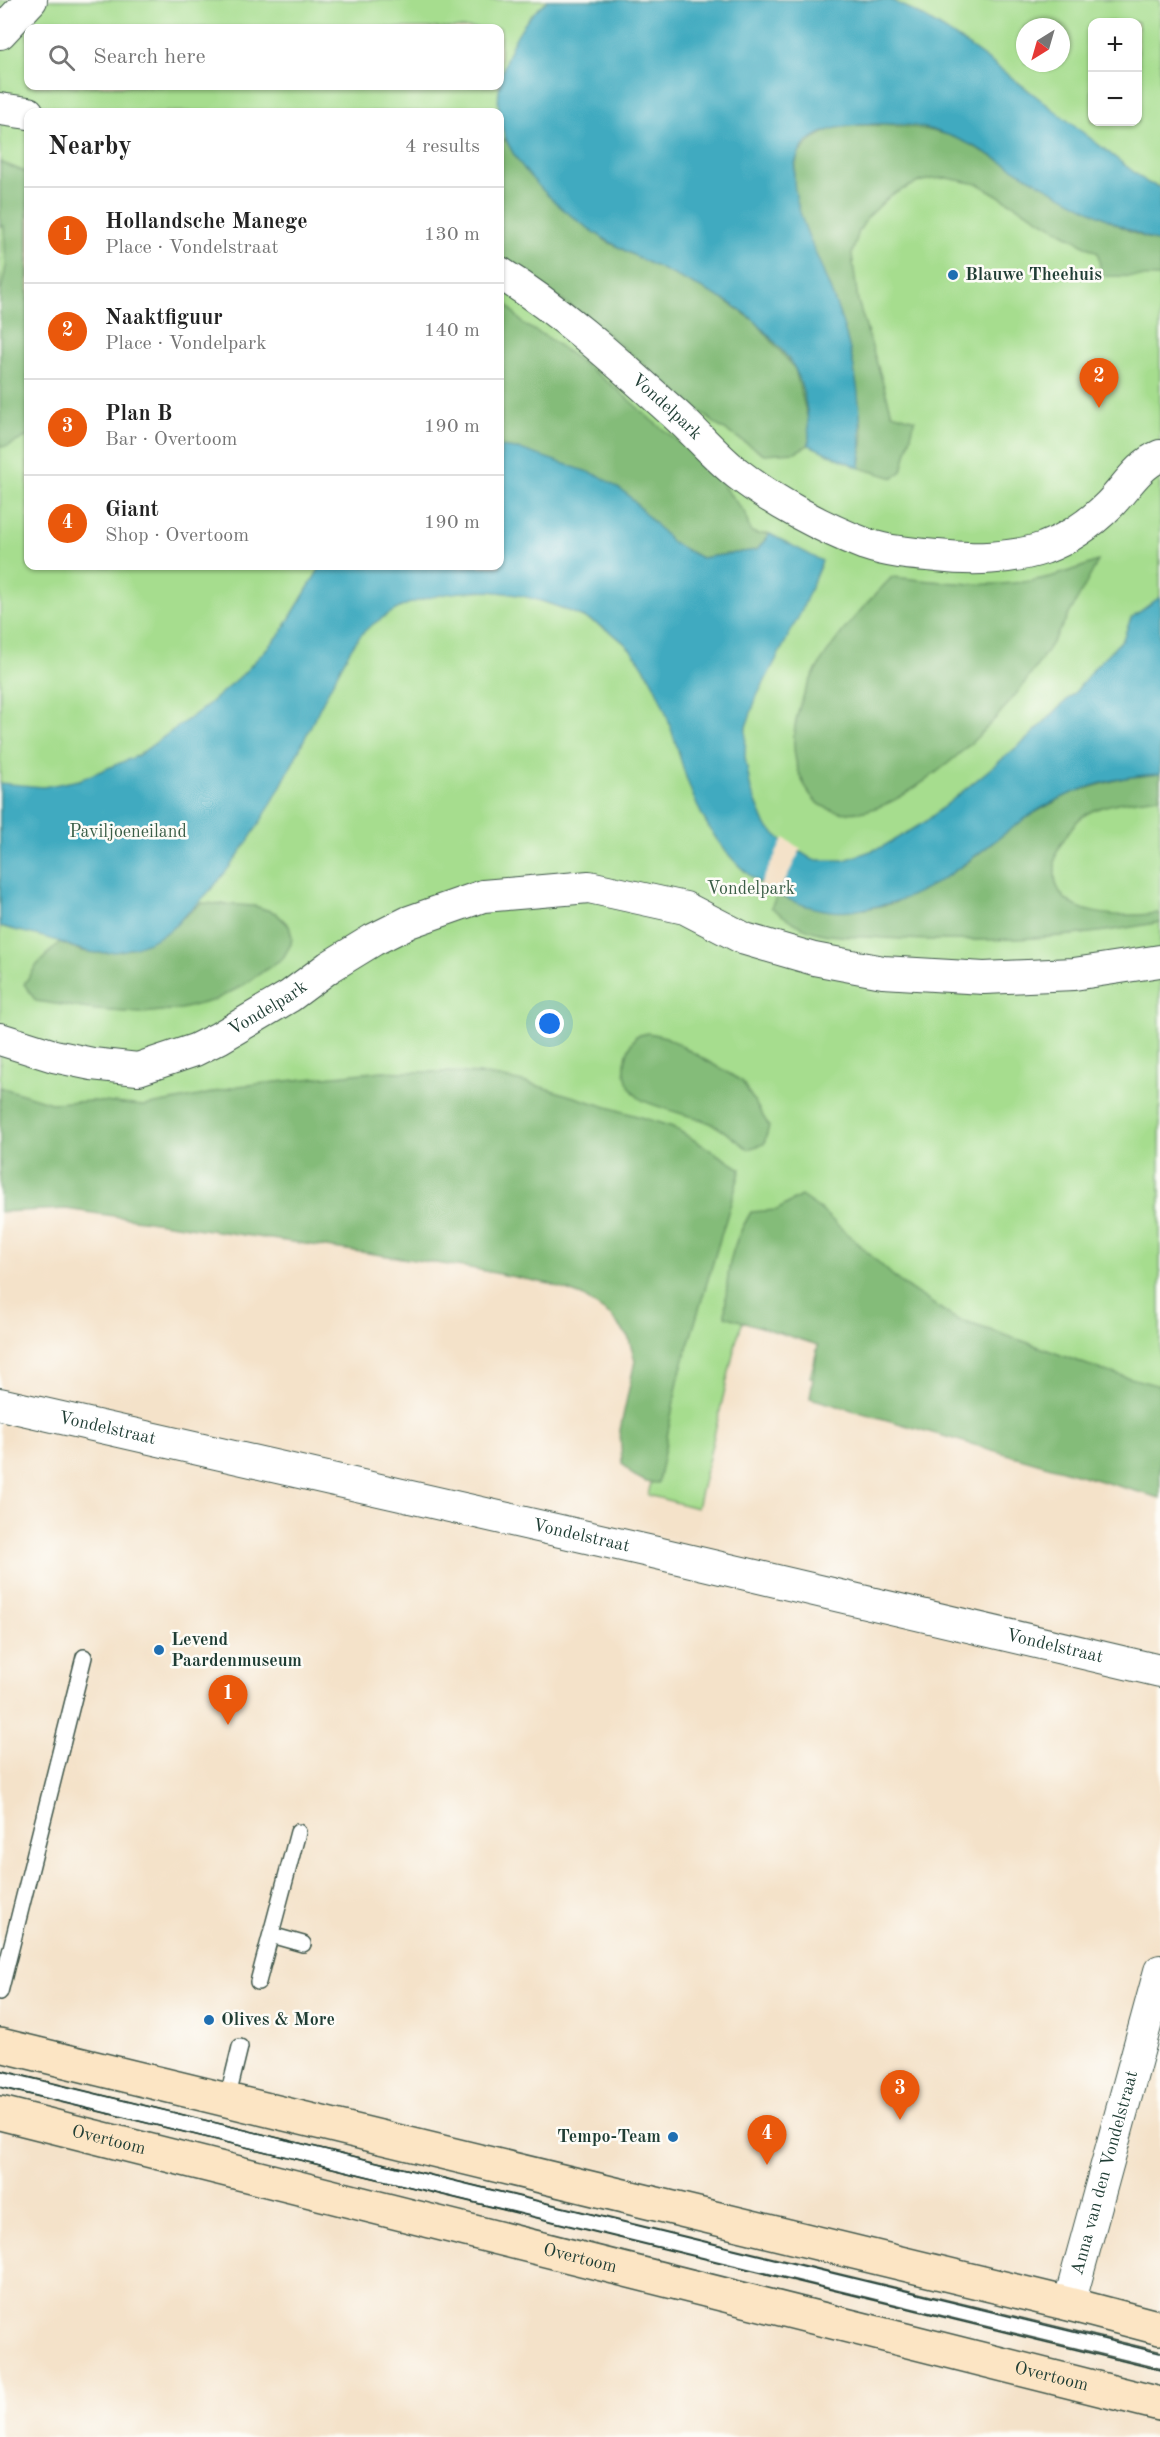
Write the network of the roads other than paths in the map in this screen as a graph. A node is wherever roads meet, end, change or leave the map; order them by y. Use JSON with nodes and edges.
{"nodes":[{"id":1,"x":31,"y":0,"type":"edge"},
{"id":2,"x":0,"y":33,"type":"edge"},
{"id":3,"x":0,"y":109,"type":"edge"},
{"id":4,"x":24,"y":112,"type":"edge"},
{"id":5,"x":504,"y":276,"type":"edge"},
{"id":6,"x":1160,"y":456,"type":"edge"},
{"id":7,"x":1160,"y":961,"type":"edge"},
{"id":8,"x":0,"y":1039,"type":"edge"},
{"id":9,"x":0,"y":1404,"type":"edge"},
{"id":10,"x":84,"y":1657,"type":"dead end"},
{"id":11,"x":1160,"y":1671,"type":"edge"},
{"id":12,"x":298,"y":1832,"type":"dead end"},
{"id":13,"x":271,"y":1935,"type":"junction"},
{"id":14,"x":303,"y":1944,"type":"dead end"},
{"id":15,"x":1160,"y":1971,"type":"edge"},
{"id":16,"x":258,"y":1982,"type":"dead end"},
{"id":17,"x":0,"y":1992,"type":"edge"},
{"id":18,"x":0,"y":2044,"type":"edge"},
{"id":19,"x":240,"y":2047,"type":"dead end"},
{"id":20,"x":0,"y":2079,"type":"edge"},
{"id":21,"x":227,"y":2100,"type":"junction"},
{"id":22,"x":0,"y":2113,"type":"edge"},
{"id":23,"x":1069,"y":2304,"type":"junction"},
{"id":24,"x":1160,"y":2328,"type":"edge"},
{"id":25,"x":1160,"y":2360,"type":"edge"},
{"id":26,"x":1160,"y":2404,"type":"edge"}],
"edges":[{"from":1,"to":2,"type":"street"},
{"from":3,"to":4,"type":"street"},
{"from":5,"to":6,"type":"street","name":"Vondelpark"},
{"from":7,"to":8,"type":"street","name":"Vondelpark"},
{"from":9,"to":11,"type":"street","name":"Vondelstraat"},
{"from":10,"to":17,"type":"lane"},
{"from":12,"to":13,"type":"lane"},
{"from":13,"to":14,"type":"lane"},
{"from":13,"to":16,"type":"lane"},
{"from":15,"to":23,"type":"street","name":"Anna van den Vondelstraat"},
{"from":18,"to":21,"type":"main road"},
{"from":19,"to":21,"type":"lane"},
{"from":20,"to":25,"type":"lane","name":"Overtoom"},
{"from":21,"to":23,"type":"main road"},
{"from":22,"to":26,"type":"main road","name":"Overtoom"},
{"from":23,"to":24,"type":"main road"}]}
